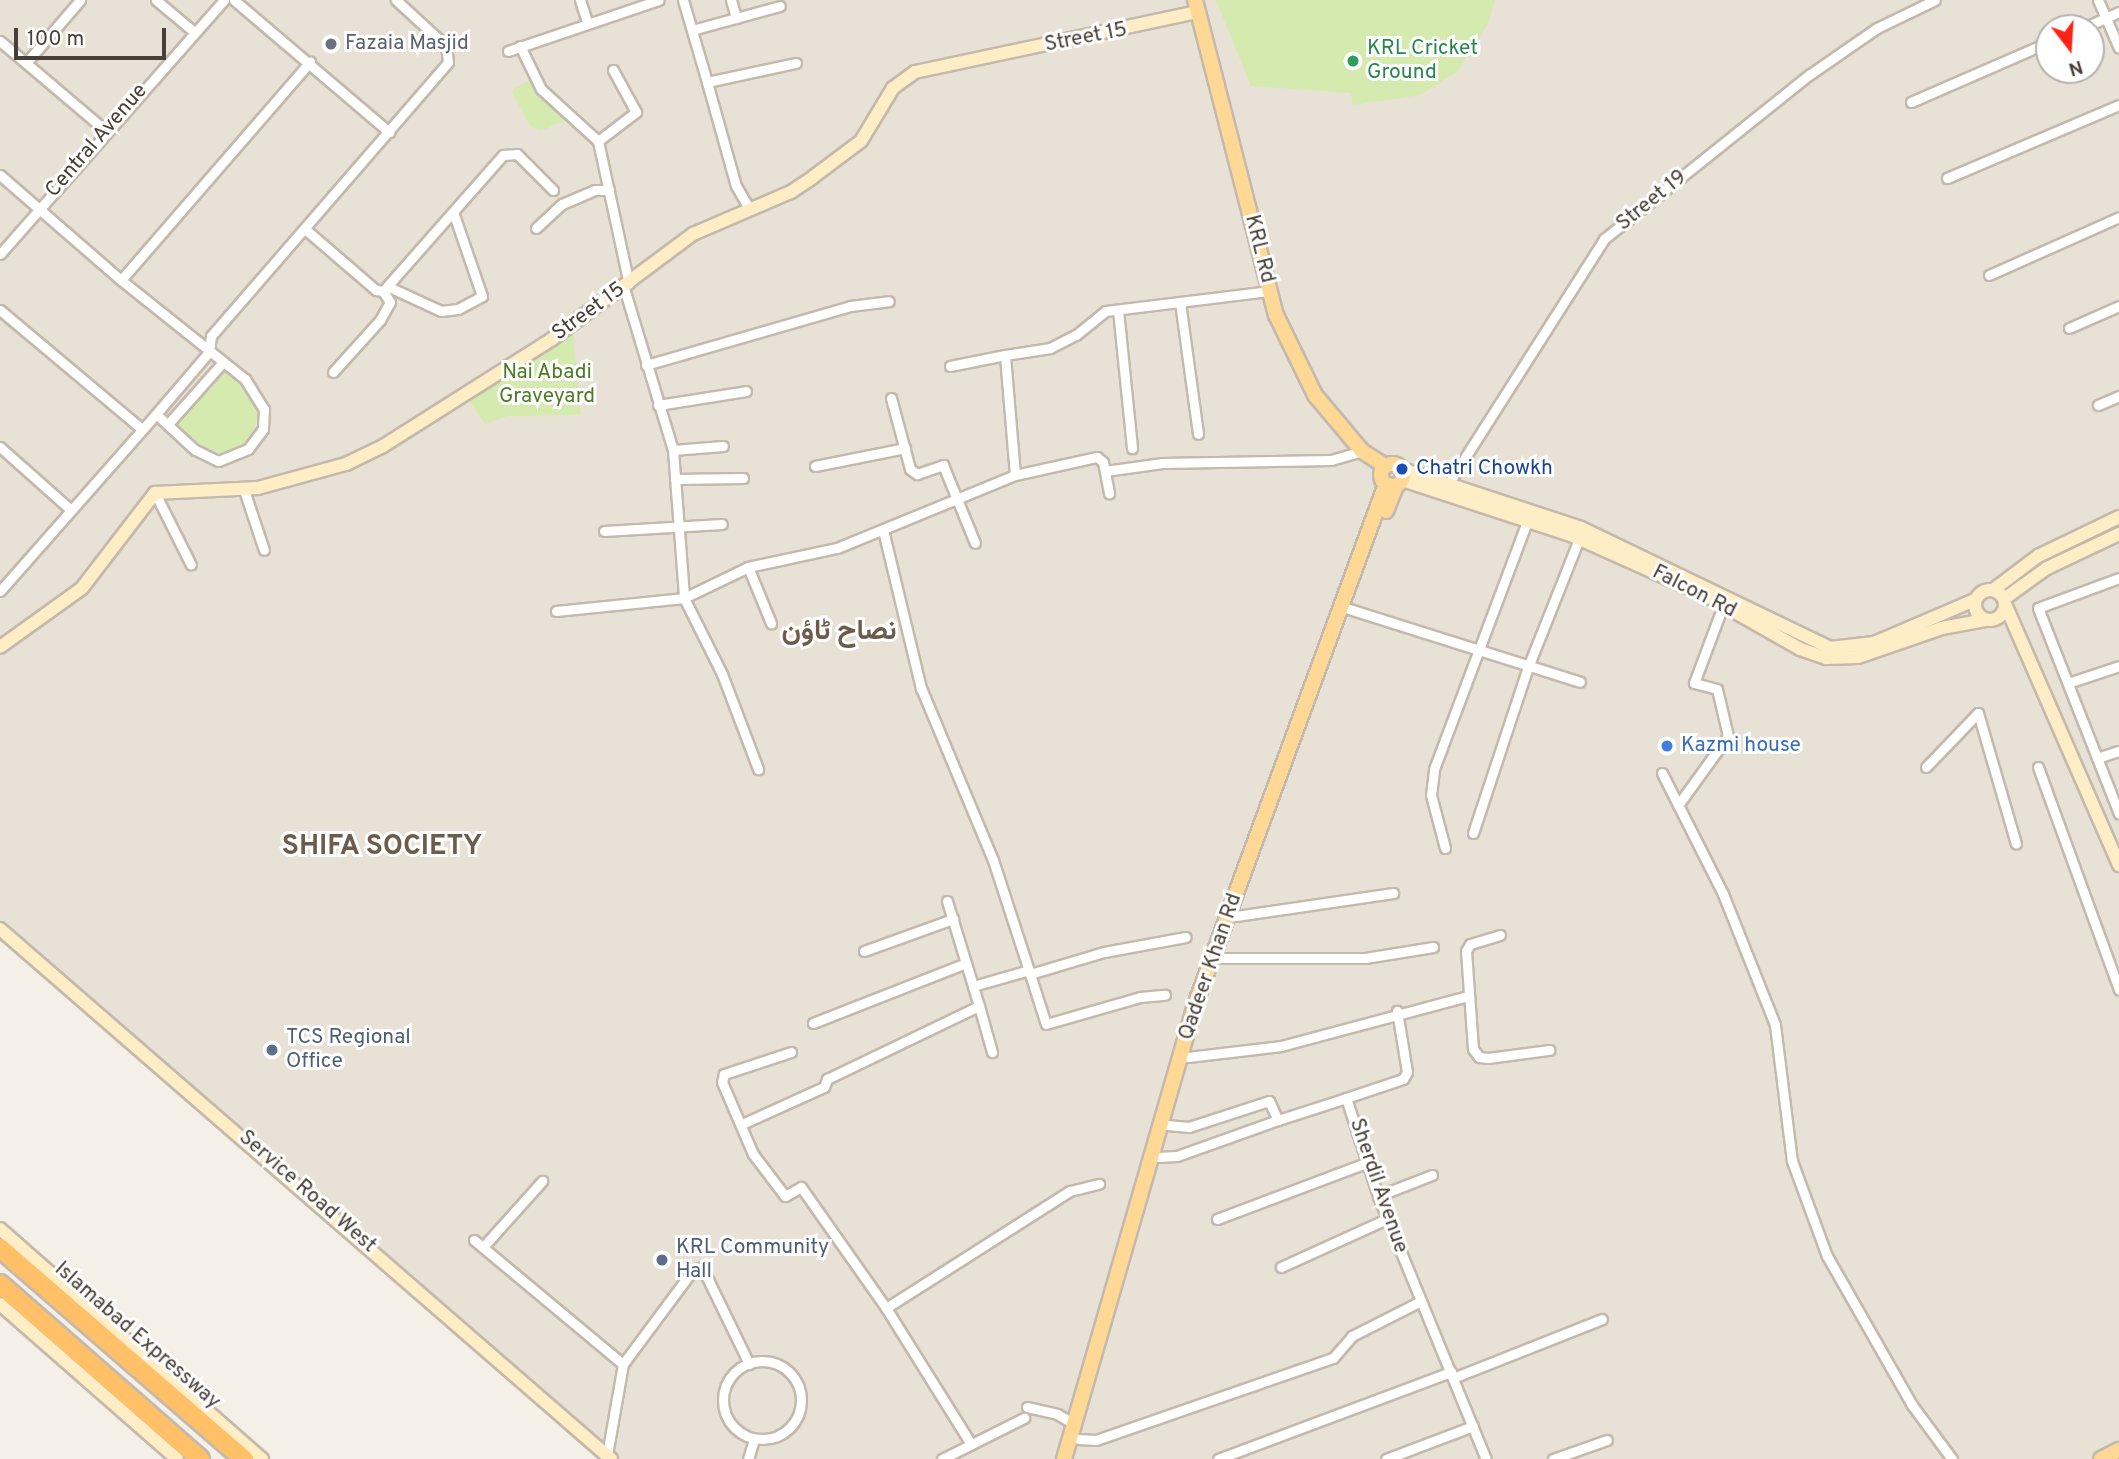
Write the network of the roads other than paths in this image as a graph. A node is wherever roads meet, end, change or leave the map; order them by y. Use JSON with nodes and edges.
{"nodes":[{"id":1,"x":80,"y":0,"type":"edge"},
{"id":2,"x":156,"y":0,"type":"edge"},
{"id":3,"x":224,"y":0,"type":"edge"},
{"id":4,"x":234,"y":0,"type":"edge"},
{"id":5,"x":396,"y":0,"type":"edge"},
{"id":6,"x":580,"y":0,"type":"edge"},
{"id":7,"x":659,"y":0,"type":"edge"},
{"id":8,"x":683,"y":0,"type":"edge"},
{"id":9,"x":731,"y":0,"type":"edge"},
{"id":10,"x":1935,"y":0,"type":"edge"},
{"id":11,"x":2098,"y":0,"type":"edge"},
{"id":12,"x":645,"y":2,"type":"edge"},
{"id":13,"x":780,"y":6,"type":"dead end"},
{"id":14,"x":1197,"y":6,"type":"edge"},
{"id":15,"x":2119,"y":12,"type":"edge"},
{"id":16,"x":736,"y":18,"type":"junction"},
{"id":17,"x":2106,"y":18,"type":"junction"},
{"id":18,"x":587,"y":22,"type":"junction"},
{"id":19,"x":692,"y":30,"type":"junction"},
{"id":20,"x":193,"y":31,"type":"junction"},
{"id":21,"x":0,"y":41,"type":"edge"},
{"id":22,"x":520,"y":46,"type":"junction"},
{"id":23,"x":2035,"y":48,"type":"edge"},
{"id":24,"x":2119,"y":48,"type":"edge"},
{"id":25,"x":508,"y":51,"type":"dead end"},
{"id":26,"x":310,"y":62,"type":"junction"},
{"id":27,"x":796,"y":62,"type":"dead end"},
{"id":28,"x":26,"y":63,"type":"junction"},
{"id":29,"x":613,"y":70,"type":"dead end"},
{"id":30,"x":707,"y":82,"type":"junction"},
{"id":31,"x":1911,"y":102,"type":"dead end"},
{"id":32,"x":2119,"y":105,"type":"edge"},
{"id":33,"x":106,"y":131,"type":"junction"},
{"id":34,"x":389,"y":132,"type":"junction"},
{"id":35,"x":598,"y":141,"type":"junction"},
{"id":36,"x":0,"y":175,"type":"edge"},
{"id":37,"x":1947,"y":178,"type":"dead end"},
{"id":38,"x":554,"y":190,"type":"dead end"},
{"id":39,"x":608,"y":190,"type":"junction"},
{"id":40,"x":40,"y":207,"type":"junction"},
{"id":41,"x":750,"y":210,"type":"junction"},
{"id":42,"x":453,"y":212,"type":"junction"},
{"id":43,"x":2119,"y":217,"type":"edge"},
{"id":44,"x":305,"y":229,"type":"junction"},
{"id":45,"x":536,"y":229,"type":"dead end"},
{"id":46,"x":0,"y":254,"type":"edge"},
{"id":47,"x":1989,"y":275,"type":"dead end"},
{"id":48,"x":121,"y":280,"type":"junction"},
{"id":49,"x":626,"y":286,"type":"junction"},
{"id":50,"x":386,"y":289,"type":"junction"},
{"id":51,"x":1270,"y":291,"type":"junction"},
{"id":52,"x":890,"y":301,"type":"dead end"},
{"id":53,"x":1180,"y":302,"type":"junction"},
{"id":54,"x":2119,"y":306,"type":"edge"},
{"id":55,"x":0,"y":310,"type":"edge"},
{"id":56,"x":1118,"y":310,"type":"junction"},
{"id":57,"x":2069,"y":328,"type":"dead end"},
{"id":58,"x":209,"y":352,"type":"junction"},
{"id":59,"x":1004,"y":355,"type":"junction"},
{"id":60,"x":223,"y":362,"type":"junction"},
{"id":61,"x":646,"y":365,"type":"junction"},
{"id":62,"x":950,"y":366,"type":"dead end"},
{"id":63,"x":333,"y":372,"type":"dead end"},
{"id":64,"x":746,"y":391,"type":"dead end"},
{"id":65,"x":2119,"y":397,"type":"edge"},
{"id":66,"x":891,"y":398,"type":"dead end"},
{"id":67,"x":658,"y":405,"type":"junction"},
{"id":68,"x":2098,"y":405,"type":"dead end"},
{"id":69,"x":156,"y":414,"type":"junction"},
{"id":70,"x":168,"y":424,"type":"junction"},
{"id":71,"x":142,"y":429,"type":"junction"},
{"id":72,"x":1198,"y":434,"type":"dead end"},
{"id":73,"x":723,"y":446,"type":"dead end"},
{"id":74,"x":0,"y":447,"type":"edge"},
{"id":75,"x":905,"y":448,"type":"junction"},
{"id":76,"x":1132,"y":448,"type":"dead end"},
{"id":77,"x":673,"y":450,"type":"junction"},
{"id":78,"x":1362,"y":451,"type":"junction"},
{"id":79,"x":815,"y":466,"type":"dead end"},
{"id":80,"x":1105,"y":471,"type":"junction"},
{"id":81,"x":1015,"y":475,"type":"junction"},
{"id":82,"x":743,"y":478,"type":"dead end"},
{"id":83,"x":675,"y":479,"type":"junction"},
{"id":84,"x":1396,"y":480,"type":"junction"},
{"id":85,"x":1450,"y":481,"type":"junction"},
{"id":86,"x":244,"y":490,"type":"junction"},
{"id":87,"x":155,"y":493,"type":"junction"},
{"id":88,"x":1109,"y":493,"type":"dead end"},
{"id":89,"x":958,"y":496,"type":"junction"},
{"id":90,"x":71,"y":510,"type":"junction"},
{"id":91,"x":2119,"y":517,"type":"edge"},
{"id":92,"x":722,"y":524,"type":"dead end"},
{"id":93,"x":1526,"y":524,"type":"dead end"},
{"id":94,"x":679,"y":528,"type":"junction"},
{"id":95,"x":883,"y":530,"type":"junction"},
{"id":96,"x":604,"y":531,"type":"dead end"},
{"id":97,"x":2119,"y":534,"type":"edge"},
{"id":98,"x":975,"y":543,"type":"dead end"},
{"id":99,"x":1577,"y":544,"type":"dead end"},
{"id":100,"x":264,"y":550,"type":"dead end"},
{"id":101,"x":191,"y":565,"type":"dead end"},
{"id":102,"x":748,"y":568,"type":"junction"},
{"id":103,"x":2119,"y":578,"type":"edge"},
{"id":104,"x":0,"y":591,"type":"edge"},
{"id":105,"x":684,"y":598,"type":"junction"},
{"id":106,"x":2001,"y":598,"type":"junction"},
{"id":107,"x":1975,"y":600,"type":"junction"},
{"id":108,"x":1349,"y":609,"type":"junction"},
{"id":109,"x":556,"y":611,"type":"dead end"},
{"id":110,"x":1720,"y":616,"type":"dead end"},
{"id":111,"x":1990,"y":620,"type":"junction"},
{"id":112,"x":771,"y":623,"type":"dead end"},
{"id":113,"x":2019,"y":629,"type":"junction"},
{"id":114,"x":0,"y":647,"type":"edge"},
{"id":115,"x":1481,"y":649,"type":"junction"},
{"id":116,"x":2119,"y":666,"type":"edge"},
{"id":117,"x":1528,"y":667,"type":"junction"},
{"id":118,"x":1580,"y":682,"type":"dead end"},
{"id":119,"x":2068,"y":682,"type":"junction"},
{"id":120,"x":2119,"y":751,"type":"edge"},
{"id":121,"x":2097,"y":758,"type":"junction"},
{"id":122,"x":1926,"y":767,"type":"dead end"},
{"id":123,"x":2038,"y":767,"type":"dead end"},
{"id":124,"x":758,"y":769,"type":"dead end"},
{"id":125,"x":1662,"y":773,"type":"dead end"},
{"id":126,"x":1678,"y":804,"type":"junction"},
{"id":127,"x":2119,"y":814,"type":"edge"},
{"id":128,"x":1473,"y":833,"type":"dead end"},
{"id":129,"x":2016,"y":844,"type":"dead end"},
{"id":130,"x":1445,"y":848,"type":"dead end"},
{"id":131,"x":2119,"y":865,"type":"edge"},
{"id":132,"x":1393,"y":893,"type":"dead end"},
{"id":133,"x":947,"y":901,"type":"dead end"},
{"id":134,"x":1236,"y":916,"type":"junction"},
{"id":135,"x":953,"y":919,"type":"junction"},
{"id":136,"x":0,"y":929,"type":"edge"},
{"id":137,"x":1500,"y":935,"type":"dead end"},
{"id":138,"x":1185,"y":937,"type":"dead end"},
{"id":139,"x":1433,"y":947,"type":"dead end"},
{"id":140,"x":864,"y":951,"type":"dead end"},
{"id":141,"x":1220,"y":958,"type":"junction"},
{"id":142,"x":966,"y":963,"type":"junction"},
{"id":143,"x":1030,"y":972,"type":"junction"},
{"id":144,"x":973,"y":986,"type":"junction"},
{"id":145,"x":2119,"y":990,"type":"edge"},
{"id":146,"x":1165,"y":995,"type":"dead end"},
{"id":147,"x":1467,"y":996,"type":"junction"},
{"id":148,"x":979,"y":1006,"type":"junction"},
{"id":149,"x":1397,"y":1011,"type":"junction"},
{"id":150,"x":813,"y":1023,"type":"dead end"},
{"id":151,"x":1549,"y":1050,"type":"dead end"},
{"id":152,"x":791,"y":1052,"type":"dead end"},
{"id":153,"x":992,"y":1052,"type":"dead end"},
{"id":154,"x":1188,"y":1057,"type":"junction"},
{"id":155,"x":1346,"y":1098,"type":"junction"},
{"id":156,"x":1278,"y":1120,"type":"junction"},
{"id":157,"x":742,"y":1124,"type":"junction"},
{"id":158,"x":1167,"y":1125,"type":"junction"},
{"id":159,"x":1158,"y":1157,"type":"junction"},
{"id":160,"x":1366,"y":1163,"type":"junction"},
{"id":161,"x":1432,"y":1175,"type":"dead end"},
{"id":162,"x":542,"y":1181,"type":"dead end"},
{"id":163,"x":1099,"y":1184,"type":"dead end"},
{"id":164,"x":1378,"y":1196,"type":"junction"},
{"id":165,"x":1217,"y":1219,"type":"dead end"},
{"id":166,"x":1387,"y":1219,"type":"junction"},
{"id":167,"x":0,"y":1229,"type":"edge"},
{"id":168,"x":474,"y":1240,"type":"dead end"},
{"id":169,"x":483,"y":1247,"type":"junction"},
{"id":170,"x":0,"y":1248,"type":"edge"},
{"id":171,"x":1281,"y":1267,"type":"dead end"},
{"id":172,"x":0,"y":1284,"type":"edge"},
{"id":173,"x":1419,"y":1302,"type":"junction"},
{"id":174,"x":0,"y":1304,"type":"edge"},
{"id":175,"x":886,"y":1308,"type":"junction"},
{"id":176,"x":1602,"y":1319,"type":"dead end"},
{"id":177,"x":623,"y":1364,"type":"junction"},
{"id":178,"x":749,"y":1364,"type":"junction"},
{"id":179,"x":1452,"y":1375,"type":"junction"},
{"id":180,"x":1027,"y":1407,"type":"dead end"},
{"id":181,"x":1024,"y":1418,"type":"dead end"},
{"id":182,"x":1074,"y":1424,"type":"junction"},
{"id":183,"x":1473,"y":1426,"type":"junction"},
{"id":184,"x":754,"y":1439,"type":"junction"},
{"id":185,"x":1078,"y":1439,"type":"junction"},
{"id":186,"x":1607,"y":1440,"type":"dead end"},
{"id":187,"x":971,"y":1444,"type":"junction"},
{"id":188,"x":2119,"y":1450,"type":"edge"},
{"id":189,"x":172,"y":1456,"type":"edge"},
{"id":190,"x":609,"y":1457,"type":"edge"},
{"id":191,"x":200,"y":1459,"type":"edge"},
{"id":192,"x":244,"y":1459,"type":"edge"},
{"id":193,"x":262,"y":1459,"type":"edge"},
{"id":194,"x":748,"y":1459,"type":"edge"},
{"id":195,"x":942,"y":1459,"type":"edge"},
{"id":196,"x":1064,"y":1459,"type":"edge"},
{"id":197,"x":1072,"y":1459,"type":"edge"},
{"id":198,"x":1218,"y":1459,"type":"edge"},
{"id":199,"x":1386,"y":1459,"type":"edge"},
{"id":200,"x":1486,"y":1459,"type":"edge"},
{"id":201,"x":1553,"y":1459,"type":"edge"},
{"id":202,"x":1952,"y":1459,"type":"edge"},
{"id":203,"x":2101,"y":1459,"type":"edge"}],
"edges":[{"from":1,"to":28,"type":"street"},
{"from":2,"to":20,"type":"street"},
{"from":3,"to":20,"type":"street","name":"Central Avenue"},
{"from":4,"to":26,"type":"street"},
{"from":5,"to":34,"type":"street"},
{"from":6,"to":18,"type":"street"},
{"from":7,"to":12,"type":"street"},
{"from":8,"to":19,"type":"street"},
{"from":9,"to":16,"type":"street"},
{"from":10,"to":85,"type":"street","name":"Street 19"},
{"from":11,"to":17,"type":"street"},
{"from":12,"to":18,"type":"street"},
{"from":13,"to":16,"type":"street"},
{"from":14,"to":41,"type":"street","name":"Street 15"},
{"from":14,"to":51,"type":"main road","name":"KRL Rd"},
{"from":15,"to":17,"type":"street"},
{"from":16,"to":19,"type":"street"},
{"from":17,"to":24,"type":"street"},
{"from":18,"to":22,"type":"street"},
{"from":19,"to":30,"type":"street"},
{"from":20,"to":33,"type":"street","name":"Central Avenue"},
{"from":21,"to":28,"type":"street"},
{"from":22,"to":25,"type":"street"},
{"from":22,"to":35,"type":"street"},
{"from":23,"to":31,"type":"street"},
{"from":26,"to":34,"type":"street"},
{"from":26,"to":48,"type":"street"},
{"from":27,"to":30,"type":"street"},
{"from":28,"to":33,"type":"street"},
{"from":29,"to":35,"type":"street"},
{"from":30,"to":41,"type":"street"},
{"from":32,"to":37,"type":"street"},
{"from":33,"to":40,"type":"street","name":"Central Avenue"},
{"from":34,"to":44,"type":"street"},
{"from":35,"to":39,"type":"street"},
{"from":36,"to":40,"type":"street"},
{"from":38,"to":42,"type":"street"},
{"from":39,"to":45,"type":"street"},
{"from":39,"to":49,"type":"street"},
{"from":40,"to":46,"type":"street","name":"Central Avenue"},
{"from":40,"to":48,"type":"street"},
{"from":41,"to":49,"type":"street","name":"Street 15"},
{"from":42,"to":50,"type":"street"},
{"from":42,"to":50,"type":"street"},
{"from":43,"to":47,"type":"street"},
{"from":44,"to":50,"type":"street"},
{"from":44,"to":58,"type":"street"},
{"from":48,"to":58,"type":"street"},
{"from":49,"to":61,"type":"street"},
{"from":49,"to":86,"type":"street","name":"Street 15"},
{"from":50,"to":63,"type":"street"},
{"from":51,"to":53,"type":"street"},
{"from":51,"to":78,"type":"main road","name":"KRL Rd"},
{"from":52,"to":61,"type":"street"},
{"from":53,"to":56,"type":"street"},
{"from":53,"to":72,"type":"street"},
{"from":54,"to":57,"type":"street"},
{"from":55,"to":71,"type":"street"},
{"from":56,"to":59,"type":"street"},
{"from":56,"to":76,"type":"street"},
{"from":58,"to":60,"type":"street"},
{"from":58,"to":69,"type":"street"},
{"from":59,"to":62,"type":"street"},
{"from":59,"to":81,"type":"street"},
{"from":60,"to":70,"type":"street"},
{"from":60,"to":70,"type":"street"},
{"from":61,"to":67,"type":"street"},
{"from":64,"to":67,"type":"street"},
{"from":65,"to":68,"type":"street"},
{"from":66,"to":75,"type":"street"},
{"from":67,"to":77,"type":"street"},
{"from":69,"to":70,"type":"street"},
{"from":69,"to":71,"type":"street"},
{"from":71,"to":90,"type":"street"},
{"from":73,"to":77,"type":"street"},
{"from":74,"to":90,"type":"street"},
{"from":75,"to":79,"type":"street"},
{"from":75,"to":89,"type":"street"},
{"from":77,"to":83,"type":"street"},
{"from":78,"to":80,"type":"street"},
{"from":78,"to":84,"type":"main road","name":"KRL Rd"},
{"from":80,"to":81,"type":"street"},
{"from":80,"to":88,"type":"street"},
{"from":81,"to":89,"type":"street"},
{"from":82,"to":83,"type":"street"},
{"from":83,"to":94,"type":"street"},
{"from":84,"to":85,"type":"street","name":"Falcon Rd"},
{"from":84,"to":108,"type":"main road","name":"Qadeer Khan Rd"},
{"from":84,"to":111,"type":"street","name":"Falcon Rd"},
{"from":84,"to":182,"type":"main road","name":"Qadeer Khan Rd"},
{"from":85,"to":107,"type":"street","name":"Falcon Rd"},
{"from":86,"to":87,"type":"street","name":"Street 15"},
{"from":86,"to":100,"type":"street"},
{"from":87,"to":101,"type":"street"},
{"from":87,"to":114,"type":"street"},
{"from":89,"to":95,"type":"street"},
{"from":89,"to":98,"type":"street"},
{"from":90,"to":104,"type":"street"},
{"from":91,"to":106,"type":"street"},
{"from":92,"to":94,"type":"street"},
{"from":93,"to":115,"type":"street"},
{"from":94,"to":96,"type":"street"},
{"from":94,"to":105,"type":"street"},
{"from":95,"to":102,"type":"street"},
{"from":95,"to":143,"type":"street"},
{"from":97,"to":106,"type":"street"},
{"from":99,"to":117,"type":"street"},
{"from":102,"to":105,"type":"street"},
{"from":102,"to":112,"type":"street"},
{"from":103,"to":119,"type":"street"},
{"from":105,"to":109,"type":"street"},
{"from":105,"to":124,"type":"street"},
{"from":106,"to":107,"type":"street","name":"Falcon Rd"},
{"from":106,"to":111,"type":"street"},
{"from":106,"to":113,"type":"street"},
{"from":107,"to":111,"type":"street"},
{"from":108,"to":115,"type":"street"},
{"from":108,"to":134,"type":"main road","name":"Qadeer Khan Rd"},
{"from":110,"to":126,"type":"street"},
{"from":111,"to":113,"type":"street"},
{"from":113,"to":131,"type":"street"},
{"from":115,"to":117,"type":"street"},
{"from":115,"to":130,"type":"street"},
{"from":116,"to":119,"type":"street"},
{"from":117,"to":118,"type":"street"},
{"from":117,"to":128,"type":"street"},
{"from":119,"to":121,"type":"street"},
{"from":120,"to":121,"type":"street"},
{"from":121,"to":127,"type":"street"},
{"from":122,"to":129,"type":"street"},
{"from":123,"to":145,"type":"street"},
{"from":125,"to":126,"type":"street"},
{"from":126,"to":202,"type":"street"},
{"from":132,"to":134,"type":"street"},
{"from":133,"to":135,"type":"street"},
{"from":134,"to":141,"type":"main road","name":"Qadeer Khan Rd"},
{"from":135,"to":140,"type":"street"},
{"from":135,"to":142,"type":"street"},
{"from":136,"to":190,"type":"street","name":"Service Road West"},
{"from":137,"to":147,"type":"street"},
{"from":138,"to":143,"type":"street"},
{"from":139,"to":141,"type":"street"},
{"from":141,"to":154,"type":"main road","name":"Qadeer Khan Rd"},
{"from":142,"to":144,"type":"street"},
{"from":142,"to":150,"type":"street"},
{"from":143,"to":144,"type":"street"},
{"from":143,"to":146,"type":"street"},
{"from":144,"to":148,"type":"street"},
{"from":147,"to":149,"type":"street"},
{"from":147,"to":151,"type":"street"},
{"from":148,"to":153,"type":"street"},
{"from":148,"to":157,"type":"street"},
{"from":149,"to":154,"type":"street"},
{"from":149,"to":155,"type":"street"},
{"from":152,"to":157,"type":"street"},
{"from":154,"to":158,"type":"main road","name":"Qadeer Khan Rd"},
{"from":155,"to":156,"type":"street","name":"Sherdil Avenue"},
{"from":155,"to":160,"type":"street","name":"Sherdil Avenue"},
{"from":156,"to":158,"type":"street"},
{"from":156,"to":159,"type":"street","name":"Sherdil Avenue"},
{"from":157,"to":175,"type":"street"},
{"from":158,"to":159,"type":"main road","name":"Qadeer Khan Rd"},
{"from":159,"to":185,"type":"main road","name":"Qadeer Khan Rd"},
{"from":160,"to":164,"type":"street","name":"Sherdil Avenue"},
{"from":160,"to":165,"type":"street"},
{"from":161,"to":164,"type":"street"},
{"from":162,"to":169,"type":"street"},
{"from":163,"to":175,"type":"street"},
{"from":164,"to":166,"type":"street","name":"Sherdil Avenue"},
{"from":166,"to":171,"type":"street"},
{"from":166,"to":173,"type":"street","name":"Sherdil Avenue"},
{"from":167,"to":193,"type":"street"},
{"from":168,"to":169,"type":"street"},
{"from":169,"to":177,"type":"street"},
{"from":170,"to":192,"type":"highway","name":"Islamabad Expressway"},
{"from":172,"to":191,"type":"highway"},
{"from":173,"to":179,"type":"street","name":"Sherdil Avenue"},
{"from":173,"to":185,"type":"street"},
{"from":174,"to":189,"type":"street"},
{"from":175,"to":187,"type":"street"},
{"from":176,"to":179,"type":"street"},
{"from":177,"to":178,"type":"street"},
{"from":177,"to":190,"type":"street"},
{"from":178,"to":184,"type":"street"},
{"from":178,"to":184,"type":"street"},
{"from":179,"to":183,"type":"street","name":"Sherdil Avenue"},
{"from":179,"to":198,"type":"street"},
{"from":180,"to":182,"type":"street"},
{"from":181,"to":187,"type":"street"},
{"from":182,"to":196,"type":"main road","name":"Qadeer Khan Rd"},
{"from":183,"to":199,"type":"street"},
{"from":183,"to":200,"type":"street","name":"Sherdil Avenue"},
{"from":184,"to":194,"type":"street"},
{"from":185,"to":197,"type":"main road","name":"Qadeer Khan Rd"},
{"from":186,"to":201,"type":"street"},
{"from":187,"to":195,"type":"street"},
{"from":188,"to":203,"type":"main road"}]}
